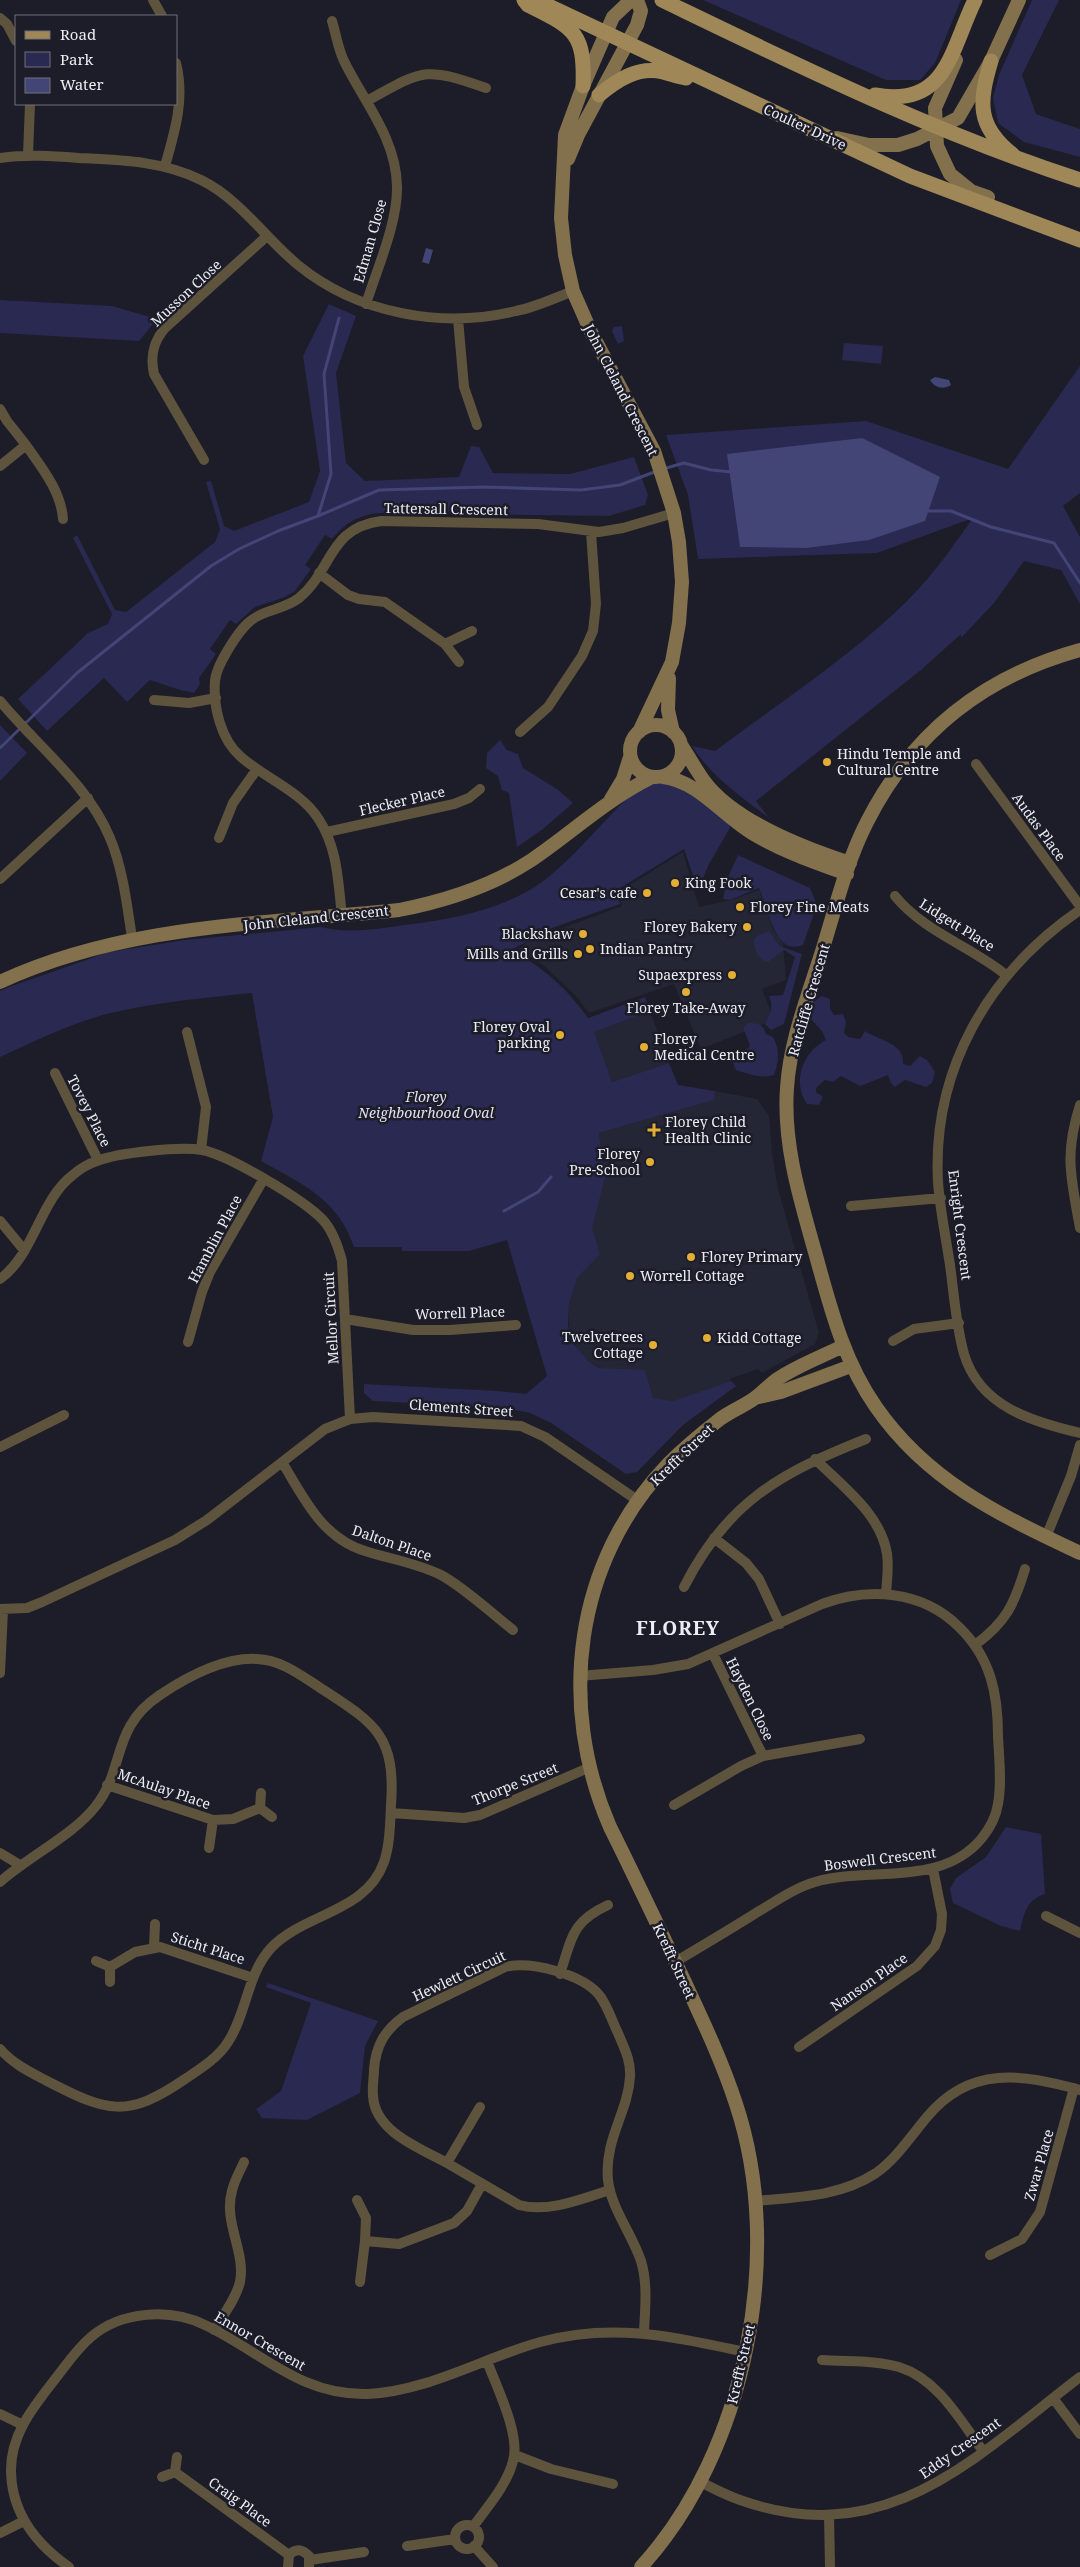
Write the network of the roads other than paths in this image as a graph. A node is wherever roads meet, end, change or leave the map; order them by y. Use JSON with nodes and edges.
{"nodes":[{"id":1,"x":154,"y":0,"type":"edge"},
{"id":2,"x":524,"y":0,"type":"edge"},
{"id":3,"x":536,"y":0,"type":"edge"},
{"id":4,"x":631,"y":0,"type":"edge"},
{"id":5,"x":637,"y":0,"type":"edge"},
{"id":6,"x":662,"y":0,"type":"edge"},
{"id":7,"x":975,"y":0,"type":"edge"},
{"id":8,"x":982,"y":0,"type":"edge"},
{"id":9,"x":1019,"y":0,"type":"edge"},
{"id":10,"x":162,"y":15,"type":"edge"},
{"id":11,"x":0,"y":18,"type":"edge"},
{"id":12,"x":332,"y":20,"type":"dead end"},
{"id":13,"x":606,"y":32,"type":"junction"},
{"id":14,"x":15,"y":39,"type":"edge"},
{"id":15,"x":628,"y":43,"type":"junction"},
{"id":16,"x":991,"y":61,"type":"junction"},
{"id":17,"x":178,"y":76,"type":"edge"},
{"id":18,"x":710,"y":82,"type":"junction"},
{"id":19,"x":843,"y":85,"type":"junction"},
{"id":20,"x":583,"y":86,"type":"junction"},
{"id":21,"x":486,"y":88,"type":"dead end"},
{"id":22,"x":599,"y":95,"type":"junction"},
{"id":23,"x":367,"y":102,"type":"junction"},
{"id":24,"x":30,"y":105,"type":"edge"},
{"id":25,"x":936,"y":128,"type":"junction"},
{"id":26,"x":821,"y":135,"type":"junction"},
{"id":27,"x":28,"y":155,"type":"junction"},
{"id":28,"x":0,"y":158,"type":"edge"},
{"id":29,"x":1019,"y":160,"type":"junction"},
{"id":30,"x":165,"y":166,"type":"junction"},
{"id":31,"x":565,"y":167,"type":"junction"},
{"id":32,"x":1080,"y":180,"type":"edge"},
{"id":33,"x":1056,"y":232,"type":"junction"},
{"id":34,"x":267,"y":236,"type":"junction"},
{"id":35,"x":1080,"y":240,"type":"edge"},
{"id":36,"x":573,"y":291,"type":"junction"},
{"id":37,"x":366,"y":304,"type":"junction"},
{"id":38,"x":458,"y":320,"type":"junction"},
{"id":39,"x":0,"y":408,"type":"edge"},
{"id":40,"x":477,"y":425,"type":"dead end"},
{"id":41,"x":26,"y":445,"type":"junction"},
{"id":42,"x":204,"y":460,"type":"dead end"},
{"id":43,"x":0,"y":466,"type":"edge"},
{"id":44,"x":674,"y":512,"type":"junction"},
{"id":45,"x":63,"y":519,"type":"dead end"},
{"id":46,"x":591,"y":532,"type":"junction"},
{"id":47,"x":318,"y":573,"type":"junction"},
{"id":48,"x":472,"y":631,"type":"dead end"},
{"id":49,"x":445,"y":644,"type":"junction"},
{"id":50,"x":1080,"y":650,"type":"edge"},
{"id":51,"x":460,"y":662,"type":"dead end"},
{"id":52,"x":669,"y":672,"type":"junction"},
{"id":53,"x":216,"y":698,"type":"junction"},
{"id":54,"x":154,"y":700,"type":"dead end"},
{"id":55,"x":0,"y":701,"type":"edge"},
{"id":56,"x":520,"y":732,"type":"dead end"},
{"id":57,"x":638,"y":732,"type":"junction"},
{"id":58,"x":674,"y":732,"type":"junction"},
{"id":59,"x":681,"y":745,"type":"junction"},
{"id":60,"x":630,"y":757,"type":"junction"},
{"id":61,"x":976,"y":764,"type":"dead end"},
{"id":62,"x":256,"y":769,"type":"junction"},
{"id":63,"x":657,"y":777,"type":"junction"},
{"id":64,"x":480,"y":789,"type":"dead end"},
{"id":65,"x":88,"y":798,"type":"junction"},
{"id":66,"x":610,"y":800,"type":"junction"},
{"id":67,"x":327,"y":832,"type":"junction"},
{"id":68,"x":219,"y":838,"type":"dead end"},
{"id":69,"x":849,"y":869,"type":"junction"},
{"id":70,"x":0,"y":879,"type":"edge"},
{"id":71,"x":895,"y":896,"type":"dead end"},
{"id":72,"x":1080,"y":906,"type":"edge"},
{"id":73,"x":1080,"y":910,"type":"edge"},
{"id":74,"x":342,"y":916,"type":"junction"},
{"id":75,"x":132,"y":938,"type":"junction"},
{"id":76,"x":1006,"y":975,"type":"junction"},
{"id":77,"x":0,"y":982,"type":"edge"},
{"id":78,"x":187,"y":1032,"type":"dead end"},
{"id":79,"x":55,"y":1074,"type":"dead end"},
{"id":80,"x":1080,"y":1105,"type":"edge"},
{"id":81,"x":201,"y":1150,"type":"junction"},
{"id":82,"x":98,"y":1160,"type":"junction"},
{"id":83,"x":263,"y":1180,"type":"junction"},
{"id":84,"x":941,"y":1198,"type":"junction"},
{"id":85,"x":851,"y":1206,"type":"dead end"},
{"id":86,"x":0,"y":1221,"type":"edge"},
{"id":87,"x":1080,"y":1228,"type":"edge"},
{"id":88,"x":24,"y":1250,"type":"junction"},
{"id":89,"x":0,"y":1279,"type":"edge"},
{"id":90,"x":345,"y":1318,"type":"junction"},
{"id":91,"x":959,"y":1323,"type":"junction"},
{"id":92,"x":516,"y":1325,"type":"dead end"},
{"id":93,"x":188,"y":1342,"type":"dead end"},
{"id":94,"x":893,"y":1342,"type":"dead end"},
{"id":95,"x":843,"y":1346,"type":"junction"},
{"id":96,"x":851,"y":1366,"type":"junction"},
{"id":97,"x":756,"y":1398,"type":"junction"},
{"id":98,"x":64,"y":1415,"type":"dead end"},
{"id":99,"x":350,"y":1419,"type":"junction"},
{"id":100,"x":1080,"y":1433,"type":"edge"},
{"id":101,"x":866,"y":1439,"type":"dead end"},
{"id":102,"x":1080,"y":1445,"type":"edge"},
{"id":103,"x":0,"y":1447,"type":"edge"},
{"id":104,"x":815,"y":1459,"type":"junction"},
{"id":105,"x":282,"y":1462,"type":"junction"},
{"id":106,"x":637,"y":1500,"type":"junction"},
{"id":107,"x":1046,"y":1537,"type":"junction"},
{"id":108,"x":714,"y":1538,"type":"junction"},
{"id":109,"x":1080,"y":1553,"type":"edge"},
{"id":110,"x":1024,"y":1569,"type":"dead end"},
{"id":111,"x":684,"y":1588,"type":"dead end"},
{"id":112,"x":886,"y":1593,"type":"junction"},
{"id":113,"x":2,"y":1610,"type":"edge"},
{"id":114,"x":780,"y":1624,"type":"junction"},
{"id":115,"x":513,"y":1630,"type":"dead end"},
{"id":116,"x":975,"y":1644,"type":"junction"},
{"id":117,"x":713,"y":1654,"type":"junction"},
{"id":118,"x":0,"y":1673,"type":"edge"},
{"id":119,"x":579,"y":1676,"type":"junction"},
{"id":120,"x":860,"y":1739,"type":"dead end"},
{"id":121,"x":763,"y":1756,"type":"junction"},
{"id":122,"x":588,"y":1768,"type":"junction"},
{"id":123,"x":107,"y":1785,"type":"junction"},
{"id":124,"x":261,"y":1793,"type":"dead end"},
{"id":125,"x":674,"y":1804,"type":"dead end"},
{"id":126,"x":260,"y":1808,"type":"junction"},
{"id":127,"x":391,"y":1813,"type":"junction"},
{"id":128,"x":272,"y":1816,"type":"dead end"},
{"id":129,"x":213,"y":1820,"type":"junction"},
{"id":130,"x":209,"y":1848,"type":"dead end"},
{"id":131,"x":0,"y":1853,"type":"edge"},
{"id":132,"x":20,"y":1865,"type":"junction"},
{"id":133,"x":933,"y":1869,"type":"junction"},
{"id":134,"x":0,"y":1882,"type":"edge"},
{"id":135,"x":608,"y":1905,"type":"dead end"},
{"id":136,"x":1046,"y":1916,"type":"dead end"},
{"id":137,"x":155,"y":1924,"type":"dead end"},
{"id":138,"x":1080,"y":1933,"type":"edge"},
{"id":139,"x":154,"y":1947,"type":"junction"},
{"id":140,"x":96,"y":1961,"type":"dead end"},
{"id":141,"x":675,"y":1962,"type":"junction"},
{"id":142,"x":110,"y":1968,"type":"junction"},
{"id":143,"x":560,"y":1974,"type":"junction"},
{"id":144,"x":253,"y":1978,"type":"junction"},
{"id":145,"x":110,"y":1982,"type":"dead end"},
{"id":146,"x":799,"y":2047,"type":"dead end"},
{"id":147,"x":0,"y":2049,"type":"edge"},
{"id":148,"x":1077,"y":2089,"type":"edge"},
{"id":149,"x":480,"y":2107,"type":"dead end"},
{"id":150,"x":244,"y":2162,"type":"dead end"},
{"id":151,"x":446,"y":2163,"type":"junction"},
{"id":152,"x":482,"y":2184,"type":"junction"},
{"id":153,"x":610,"y":2190,"type":"junction"},
{"id":154,"x":357,"y":2200,"type":"dead end"},
{"id":155,"x":755,"y":2202,"type":"junction"},
{"id":156,"x":365,"y":2241,"type":"junction"},
{"id":157,"x":990,"y":2255,"type":"dead end"},
{"id":158,"x":360,"y":2282,"type":"dead end"},
{"id":159,"x":214,"y":2330,"type":"junction"},
{"id":160,"x":644,"y":2332,"type":"junction"},
{"id":161,"x":746,"y":2352,"type":"junction"},
{"id":162,"x":822,"y":2360,"type":"dead end"},
{"id":163,"x":487,"y":2361,"type":"junction"},
{"id":164,"x":1080,"y":2377,"type":"edge"},
{"id":165,"x":1052,"y":2398,"type":"junction"},
{"id":166,"x":0,"y":2414,"type":"edge"},
{"id":167,"x":23,"y":2425,"type":"junction"},
{"id":168,"x":1080,"y":2434,"type":"edge"},
{"id":169,"x":983,"y":2451,"type":"junction"},
{"id":170,"x":515,"y":2455,"type":"junction"},
{"id":171,"x":177,"y":2457,"type":"dead end"},
{"id":172,"x":175,"y":2472,"type":"junction"},
{"id":173,"x":162,"y":2477,"type":"dead end"},
{"id":174,"x":699,"y":2481,"type":"junction"},
{"id":175,"x":613,"y":2484,"type":"dead end"},
{"id":176,"x":829,"y":2515,"type":"junction"},
{"id":177,"x":24,"y":2521,"type":"junction"},
{"id":178,"x":473,"y":2527,"type":"junction"},
{"id":179,"x":0,"y":2533,"type":"edge"},
{"id":180,"x":455,"y":2539,"type":"junction"},
{"id":181,"x":407,"y":2546,"type":"dead end"},
{"id":182,"x":474,"y":2546,"type":"junction"},
{"id":183,"x":364,"y":2552,"type":"dead end"},
{"id":184,"x":289,"y":2555,"type":"junction"},
{"id":185,"x":309,"y":2564,"type":"edge"},
{"id":186,"x":69,"y":2567,"type":"edge"},
{"id":187,"x":288,"y":2567,"type":"edge"},
{"id":188,"x":493,"y":2567,"type":"edge"},
{"id":189,"x":641,"y":2567,"type":"edge"},
{"id":190,"x":830,"y":2567,"type":"edge"}],
"edges":[{"from":1,"to":10,"type":"street"},
{"from":2,"to":20,"type":"main road"},
{"from":3,"to":13,"type":"main road","name":"Coulter Drive"},
{"from":4,"to":13,"type":"street","name":"John Cleland Crescent"},
{"from":5,"to":15,"type":"street","name":"John Cleland Crescent"},
{"from":6,"to":19,"type":"main road"},
{"from":7,"to":19,"type":"main road"},
{"from":8,"to":25,"type":"street"},
{"from":9,"to":16,"type":"street"},
{"from":11,"to":14,"type":"street"},
{"from":12,"to":23,"type":"street","name":"Edman Close"},
{"from":13,"to":15,"type":"main road","name":"Coulter Drive"},
{"from":13,"to":20,"type":"street","name":"John Cleland Crescent"},
{"from":15,"to":18,"type":"main road","name":"Coulter Drive"},
{"from":15,"to":22,"type":"street","name":"John Cleland Crescent"},
{"from":16,"to":25,"type":"street"},
{"from":16,"to":29,"type":"main road"},
{"from":17,"to":30,"type":"street"},
{"from":18,"to":22,"type":"main road"},
{"from":18,"to":26,"type":"main road","name":"Coulter Drive"},
{"from":19,"to":25,"type":"main road"},
{"from":20,"to":31,"type":"street","name":"John Cleland Crescent"},
{"from":21,"to":23,"type":"street"},
{"from":22,"to":31,"type":"street","name":"John Cleland Crescent"},
{"from":23,"to":37,"type":"street","name":"Edman Close"},
{"from":24,"to":27,"type":"street"},
{"from":25,"to":26,"type":"street"},
{"from":25,"to":29,"type":"main road"},
{"from":25,"to":33,"type":"street"},
{"from":26,"to":33,"type":"main road","name":"Coulter Drive"},
{"from":27,"to":28,"type":"street"},
{"from":27,"to":30,"type":"street"},
{"from":29,"to":32,"type":"main road"},
{"from":30,"to":34,"type":"street"},
{"from":31,"to":36,"type":"street","name":"John Cleland Crescent"},
{"from":33,"to":35,"type":"main road","name":"Coulter Drive"},
{"from":34,"to":37,"type":"street"},
{"from":34,"to":42,"type":"street","name":"Musson Close"},
{"from":36,"to":38,"type":"street"},
{"from":36,"to":44,"type":"street","name":"John Cleland Crescent"},
{"from":37,"to":38,"type":"street"},
{"from":38,"to":40,"type":"street"},
{"from":39,"to":41,"type":"street"},
{"from":41,"to":43,"type":"street"},
{"from":41,"to":45,"type":"street"},
{"from":44,"to":46,"type":"street","name":"Tattersall Crescent"},
{"from":44,"to":52,"type":"street","name":"John Cleland Crescent"},
{"from":46,"to":47,"type":"street","name":"Tattersall Crescent"},
{"from":46,"to":56,"type":"street"},
{"from":47,"to":49,"type":"street"},
{"from":47,"to":53,"type":"street","name":"Tattersall Crescent"},
{"from":48,"to":49,"type":"street"},
{"from":49,"to":51,"type":"street"},
{"from":50,"to":69,"type":"street","name":"Ratcliffe Crescent"},
{"from":52,"to":57,"type":"street","name":"John Cleland Crescent"},
{"from":52,"to":58,"type":"street","name":"John Cleland Crescent"},
{"from":53,"to":54,"type":"street"},
{"from":53,"to":62,"type":"street","name":"Tattersall Crescent"},
{"from":55,"to":65,"type":"street"},
{"from":57,"to":58,"type":"street"},
{"from":57,"to":60,"type":"street"},
{"from":58,"to":59,"type":"street"},
{"from":59,"to":63,"type":"street"},
{"from":59,"to":69,"type":"street"},
{"from":60,"to":63,"type":"street"},
{"from":60,"to":66,"type":"street","name":"John Cleland Crescent"},
{"from":61,"to":72,"type":"street","name":"Audas Place"},
{"from":62,"to":67,"type":"street","name":"Tattersall Crescent"},
{"from":62,"to":68,"type":"street"},
{"from":63,"to":66,"type":"street","name":"John Cleland Crescent"},
{"from":63,"to":69,"type":"street"},
{"from":64,"to":67,"type":"street","name":"Flecker Place"},
{"from":65,"to":70,"type":"street"},
{"from":65,"to":75,"type":"street"},
{"from":66,"to":74,"type":"street","name":"John Cleland Crescent"},
{"from":67,"to":74,"type":"street","name":"Tattersall Crescent"},
{"from":69,"to":95,"type":"street","name":"Ratcliffe Crescent"},
{"from":71,"to":76,"type":"street","name":"Lidgett Place"},
{"from":73,"to":76,"type":"street","name":"Enright Crescent"},
{"from":74,"to":75,"type":"street","name":"John Cleland Crescent"},
{"from":75,"to":77,"type":"street","name":"John Cleland Crescent"},
{"from":76,"to":84,"type":"street","name":"Enright Crescent"},
{"from":78,"to":81,"type":"street"},
{"from":79,"to":82,"type":"street","name":"Tovey Place"},
{"from":80,"to":87,"type":"street"},
{"from":81,"to":82,"type":"street","name":"Mellor Circuit"},
{"from":81,"to":83,"type":"street","name":"Mellor Circuit"},
{"from":82,"to":88,"type":"street","name":"Mellor Circuit"},
{"from":83,"to":90,"type":"street","name":"Mellor Circuit"},
{"from":83,"to":93,"type":"street","name":"Hamblin Place"},
{"from":84,"to":85,"type":"street"},
{"from":84,"to":91,"type":"street","name":"Enright Crescent"},
{"from":86,"to":88,"type":"street"},
{"from":88,"to":89,"type":"street","name":"Mellor Circuit"},
{"from":90,"to":92,"type":"street","name":"Worrell Place"},
{"from":90,"to":99,"type":"street","name":"Mellor Circuit"},
{"from":91,"to":94,"type":"street"},
{"from":91,"to":100,"type":"street","name":"Enright Crescent"},
{"from":95,"to":96,"type":"street","name":"Ratcliffe Crescent"},
{"from":95,"to":97,"type":"street","name":"Krefft Street"},
{"from":96,"to":97,"type":"street","name":"Krefft Street"},
{"from":96,"to":107,"type":"street","name":"Ratcliffe Crescent"},
{"from":97,"to":106,"type":"street","name":"Krefft Street"},
{"from":98,"to":103,"type":"street"},
{"from":99,"to":105,"type":"street"},
{"from":99,"to":106,"type":"street","name":"Clements Street"},
{"from":101,"to":104,"type":"street"},
{"from":102,"to":107,"type":"street"},
{"from":104,"to":108,"type":"street"},
{"from":104,"to":112,"type":"street"},
{"from":105,"to":113,"type":"street"},
{"from":105,"to":115,"type":"street","name":"Dalton Place"},
{"from":106,"to":119,"type":"street","name":"Krefft Street"},
{"from":107,"to":109,"type":"street","name":"Ratcliffe Crescent"},
{"from":108,"to":111,"type":"street"},
{"from":108,"to":114,"type":"street"},
{"from":110,"to":116,"type":"street"},
{"from":112,"to":114,"type":"street","name":"Boswell Crescent"},
{"from":112,"to":116,"type":"street","name":"Boswell Crescent"},
{"from":113,"to":118,"type":"street"},
{"from":114,"to":117,"type":"street","name":"Boswell Crescent"},
{"from":116,"to":133,"type":"street","name":"Boswell Crescent"},
{"from":117,"to":119,"type":"street","name":"Boswell Crescent"},
{"from":117,"to":121,"type":"street","name":"Hayden Close"},
{"from":119,"to":122,"type":"street","name":"Krefft Street"},
{"from":120,"to":121,"type":"street","name":"Hayden Close"},
{"from":121,"to":125,"type":"street","name":"Hayden Close"},
{"from":122,"to":127,"type":"street","name":"Thorpe Street"},
{"from":122,"to":141,"type":"street","name":"Krefft Street"},
{"from":123,"to":127,"type":"street"},
{"from":123,"to":129,"type":"street","name":"McAulay Place"},
{"from":123,"to":132,"type":"street"},
{"from":124,"to":126,"type":"street"},
{"from":126,"to":128,"type":"street"},
{"from":126,"to":129,"type":"street","name":"McAulay Place"},
{"from":127,"to":144,"type":"street"},
{"from":129,"to":130,"type":"street","name":"McAulay Place"},
{"from":131,"to":132,"type":"street"},
{"from":132,"to":134,"type":"street"},
{"from":133,"to":141,"type":"street","name":"Boswell Crescent"},
{"from":133,"to":146,"type":"street","name":"Nanson Place"},
{"from":135,"to":143,"type":"street"},
{"from":136,"to":138,"type":"street"},
{"from":137,"to":139,"type":"street","name":"Sticht Place"},
{"from":139,"to":142,"type":"street","name":"Sticht Place"},
{"from":139,"to":144,"type":"street","name":"Sticht Place"},
{"from":140,"to":142,"type":"street"},
{"from":141,"to":155,"type":"street","name":"Krefft Street"},
{"from":142,"to":145,"type":"street"},
{"from":143,"to":151,"type":"street","name":"Hewlett Circuit"},
{"from":143,"to":153,"type":"street","name":"Hewlett Circuit"},
{"from":144,"to":147,"type":"street"},
{"from":148,"to":155,"type":"street"},
{"from":148,"to":157,"type":"street","name":"Zwar Place"},
{"from":149,"to":151,"type":"street"},
{"from":150,"to":159,"type":"street"},
{"from":151,"to":152,"type":"street","name":"Hewlett Circuit"},
{"from":152,"to":153,"type":"street","name":"Hewlett Circuit"},
{"from":152,"to":156,"type":"street"},
{"from":153,"to":160,"type":"street","name":"Hewlett Circuit"},
{"from":154,"to":156,"type":"street"},
{"from":155,"to":161,"type":"street","name":"Krefft Street"},
{"from":156,"to":158,"type":"street"},
{"from":159,"to":163,"type":"street","name":"Ennor Crescent"},
{"from":159,"to":167,"type":"street","name":"Ennor Crescent"},
{"from":160,"to":161,"type":"street","name":"Ennor Crescent"},
{"from":160,"to":163,"type":"street","name":"Ennor Crescent"},
{"from":161,"to":174,"type":"street","name":"Krefft Street"},
{"from":162,"to":169,"type":"street"},
{"from":163,"to":170,"type":"street"},
{"from":164,"to":165,"type":"street","name":"Eddy Crescent"},
{"from":165,"to":168,"type":"street"},
{"from":165,"to":169,"type":"street","name":"Eddy Crescent"},
{"from":166,"to":167,"type":"street"},
{"from":167,"to":177,"type":"street","name":"Ennor Crescent"},
{"from":169,"to":176,"type":"street","name":"Eddy Crescent"},
{"from":170,"to":175,"type":"street"},
{"from":170,"to":178,"type":"street"},
{"from":171,"to":172,"type":"street"},
{"from":172,"to":173,"type":"street"},
{"from":172,"to":184,"type":"street","name":"Craig Place"},
{"from":174,"to":176,"type":"street","name":"Eddy Crescent"},
{"from":174,"to":189,"type":"street","name":"Krefft Street"},
{"from":176,"to":190,"type":"street"},
{"from":177,"to":179,"type":"street"},
{"from":177,"to":186,"type":"street","name":"Ennor Crescent"},
{"from":178,"to":180,"type":"street"},
{"from":178,"to":182,"type":"street"},
{"from":180,"to":181,"type":"street"},
{"from":180,"to":182,"type":"street"},
{"from":182,"to":188,"type":"street"},
{"from":183,"to":185,"type":"street"},
{"from":184,"to":185,"type":"street"},
{"from":184,"to":187,"type":"street"}]}
